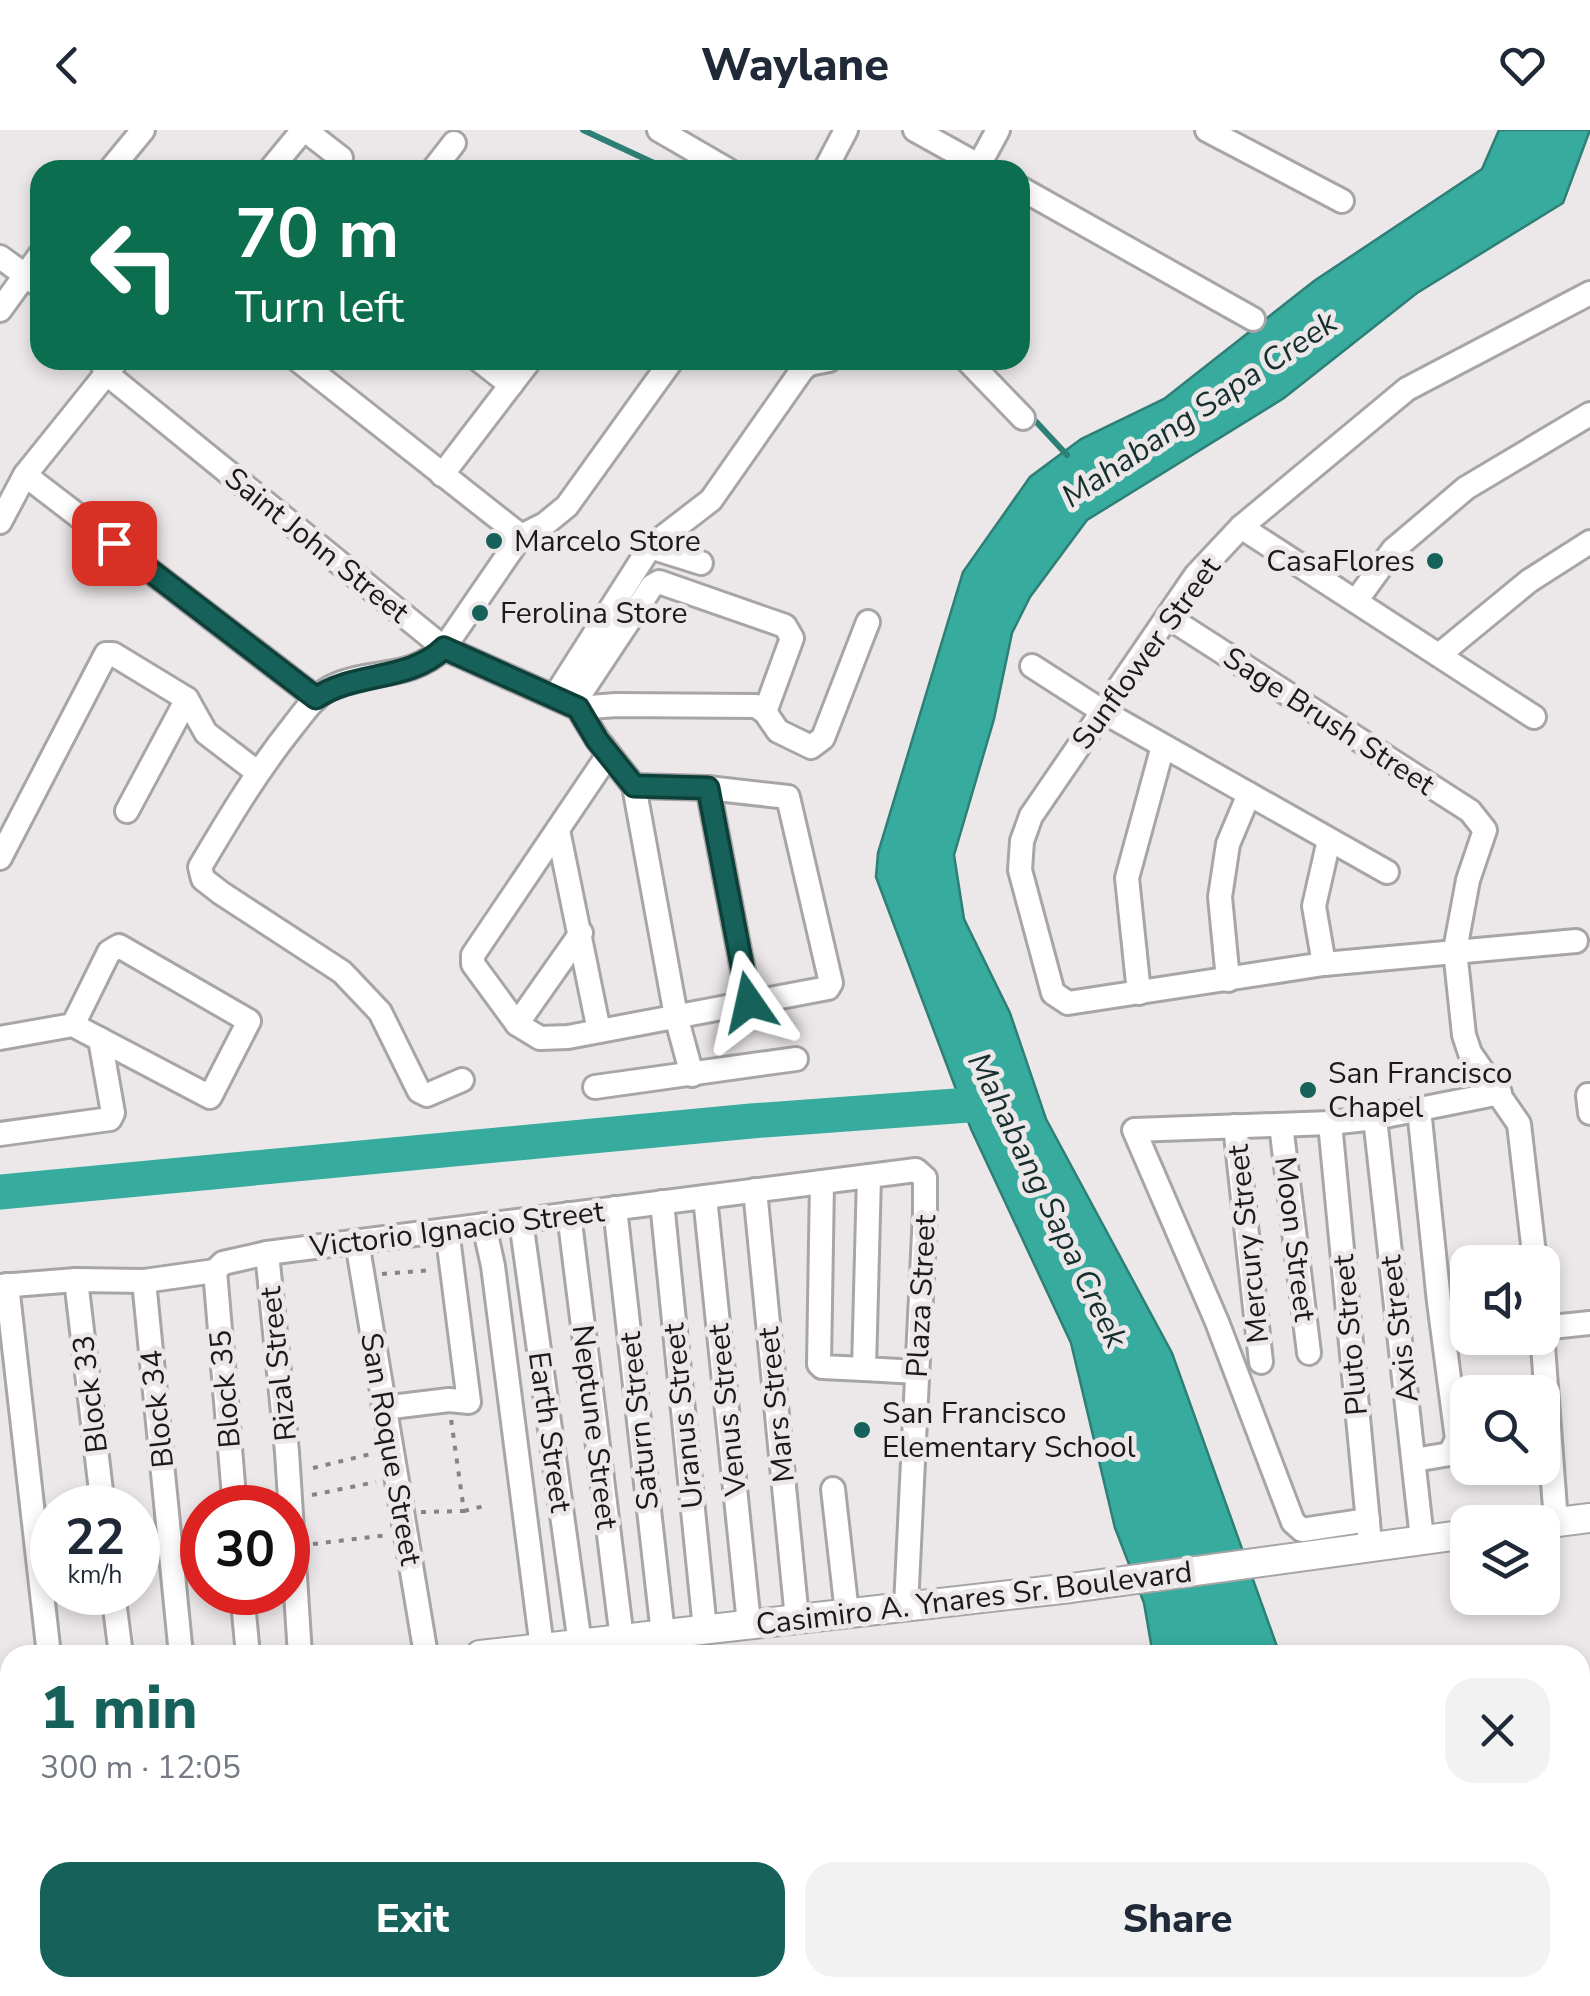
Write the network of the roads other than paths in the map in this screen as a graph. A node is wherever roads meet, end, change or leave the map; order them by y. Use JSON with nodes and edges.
{"nodes":[{"id":1,"x":143,"y":130,"type":"edge"},
{"id":2,"x":304,"y":130,"type":"edge"},
{"id":3,"x":659,"y":130,"type":"edge"},
{"id":4,"x":846,"y":130,"type":"edge"},
{"id":5,"x":916,"y":130,"type":"edge"},
{"id":6,"x":998,"y":130,"type":"edge"},
{"id":7,"x":1206,"y":130,"type":"edge"},
{"id":8,"x":696,"y":139,"type":"edge"},
{"id":9,"x":454,"y":143,"type":"dead end"},
{"id":10,"x":341,"y":158,"type":"dead end"},
{"id":11,"x":118,"y":160,"type":"edge"},
{"id":12,"x":278,"y":160,"type":"edge"},
{"id":13,"x":441,"y":160,"type":"edge"},
{"id":14,"x":718,"y":160,"type":"edge"},
{"id":15,"x":830,"y":160,"type":"edge"},
{"id":16,"x":969,"y":160,"type":"edge"},
{"id":17,"x":986,"y":160,"type":"edge"},
{"id":18,"x":1030,"y":194,"type":"edge"},
{"id":19,"x":1342,"y":201,"type":"dead end"},
{"id":20,"x":0,"y":257,"type":"edge"},
{"id":21,"x":30,"y":279,"type":"edge"},
{"id":22,"x":30,"y":282,"type":"edge"},
{"id":23,"x":1590,"y":292,"type":"edge"},
{"id":24,"x":0,"y":310,"type":"edge"},
{"id":25,"x":1253,"y":319,"type":"dead end"},
{"id":26,"x":104,"y":370,"type":"edge"},
{"id":27,"x":115,"y":370,"type":"edge"},
{"id":28,"x":311,"y":370,"type":"edge"},
{"id":29,"x":492,"y":370,"type":"edge"},
{"id":30,"x":522,"y":370,"type":"edge"},
{"id":31,"x":665,"y":370,"type":"edge"},
{"id":32,"x":802,"y":370,"type":"edge"},
{"id":33,"x":977,"y":370,"type":"edge"},
{"id":34,"x":511,"y":385,"type":"junction"},
{"id":35,"x":1590,"y":414,"type":"edge"},
{"id":36,"x":1023,"y":418,"type":"dead end"},
{"id":37,"x":442,"y":475,"type":"junction"},
{"id":38,"x":25,"y":476,"type":"junction"},
{"id":39,"x":0,"y":522,"type":"edge"},
{"id":40,"x":1241,"y":527,"type":"junction"},
{"id":41,"x":521,"y":536,"type":"junction"},
{"id":42,"x":1590,"y":542,"type":"edge"},
{"id":43,"x":650,"y":547,"type":"junction"},
{"id":44,"x":701,"y":563,"type":"dead end"},
{"id":45,"x":1356,"y":601,"type":"junction"},
{"id":46,"x":1168,"y":617,"type":"junction"},
{"id":47,"x":868,"y":622,"type":"dead end"},
{"id":48,"x":444,"y":648,"type":"junction"},
{"id":49,"x":1438,"y":655,"type":"junction"},
{"id":50,"x":1032,"y":666,"type":"dead end"},
{"id":51,"x":316,"y":698,"type":"junction"},
{"id":52,"x":186,"y":699,"type":"junction"},
{"id":53,"x":569,"y":703,"type":"junction"},
{"id":54,"x":1102,"y":711,"type":"junction"},
{"id":55,"x":766,"y":712,"type":"junction"},
{"id":56,"x":1534,"y":717,"type":"dead end"},
{"id":57,"x":1164,"y":746,"type":"junction"},
{"id":58,"x":602,"y":747,"type":"junction"},
{"id":59,"x":256,"y":772,"type":"junction"},
{"id":60,"x":634,"y":786,"type":"junction"},
{"id":61,"x":708,"y":788,"type":"junction"},
{"id":62,"x":1249,"y":794,"type":"junction"},
{"id":63,"x":127,"y":811,"type":"dead end"},
{"id":64,"x":558,"y":830,"type":"junction"},
{"id":65,"x":1329,"y":840,"type":"junction"},
{"id":66,"x":0,"y":858,"type":"edge"},
{"id":67,"x":1386,"y":872,"type":"dead end"},
{"id":68,"x":581,"y":933,"type":"junction"},
{"id":69,"x":1576,"y":941,"type":"dead end"},
{"id":70,"x":1455,"y":950,"type":"junction"},
{"id":71,"x":1324,"y":964,"type":"junction"},
{"id":72,"x":1228,"y":980,"type":"junction"},
{"id":73,"x":1139,"y":992,"type":"junction"},
{"id":74,"x":749,"y":1002,"type":"junction"},
{"id":75,"x":676,"y":1016,"type":"junction"},
{"id":76,"x":517,"y":1024,"type":"junction"},
{"id":77,"x":73,"y":1025,"type":"junction"},
{"id":78,"x":600,"y":1031,"type":"junction"},
{"id":79,"x":0,"y":1038,"type":"edge"},
{"id":80,"x":100,"y":1039,"type":"junction"},
{"id":81,"x":796,"y":1059,"type":"dead end"},
{"id":82,"x":692,"y":1076,"type":"junction"},
{"id":83,"x":462,"y":1080,"type":"dead end"},
{"id":84,"x":595,"y":1088,"type":"dead end"},
{"id":85,"x":1500,"y":1093,"type":"junction"},
{"id":86,"x":1419,"y":1109,"type":"junction"},
{"id":87,"x":1375,"y":1118,"type":"junction"},
{"id":88,"x":1330,"y":1123,"type":"junction"},
{"id":89,"x":1235,"y":1126,"type":"junction"},
{"id":90,"x":1280,"y":1126,"type":"junction"},
{"id":91,"x":0,"y":1134,"type":"edge"},
{"id":92,"x":916,"y":1170,"type":"joint"},
{"id":93,"x":869,"y":1176,"type":"junction"},
{"id":94,"x":822,"y":1182,"type":"junction"},
{"id":95,"x":755,"y":1190,"type":"junction"},
{"id":96,"x":705,"y":1197,"type":"junction"},
{"id":97,"x":662,"y":1202,"type":"junction"},
{"id":98,"x":615,"y":1208,"type":"junction"},
{"id":99,"x":569,"y":1214,"type":"junction"},
{"id":100,"x":521,"y":1220,"type":"junction"},
{"id":101,"x":484,"y":1225,"type":"junction"},
{"id":102,"x":447,"y":1230,"type":"junction"},
{"id":103,"x":358,"y":1242,"type":"junction"},
{"id":104,"x":1533,"y":1245,"type":"edge"},
{"id":105,"x":267,"y":1253,"type":"junction"},
{"id":106,"x":215,"y":1271,"type":"junction"},
{"id":107,"x":76,"y":1280,"type":"junction"},
{"id":108,"x":144,"y":1282,"type":"junction"},
{"id":109,"x":3,"y":1285,"type":"edge"},
{"id":110,"x":1590,"y":1323,"type":"edge"},
{"id":111,"x":1560,"y":1327,"type":"edge"},
{"id":112,"x":1310,"y":1353,"type":"dead end"},
{"id":113,"x":1543,"y":1355,"type":"edge"},
{"id":114,"x":1260,"y":1362,"type":"dead end"},
{"id":115,"x":864,"y":1370,"type":"junction"},
{"id":116,"x":917,"y":1372,"type":"junction"},
{"id":117,"x":383,"y":1408,"type":"junction"},
{"id":118,"x":1414,"y":1460,"type":"junction"},
{"id":119,"x":100,"y":1485,"type":"edge"},
{"id":120,"x":233,"y":1485,"type":"edge"},
{"id":121,"x":833,"y":1489,"type":"dead end"},
{"id":122,"x":1548,"y":1505,"type":"edge"},
{"id":123,"x":1590,"y":1518,"type":"edge"},
{"id":124,"x":1560,"y":1522,"type":"edge"},
{"id":125,"x":1369,"y":1534,"type":"junction"},
{"id":126,"x":1450,"y":1536,"type":"edge"},
{"id":127,"x":1422,"y":1539,"type":"junction"},
{"id":128,"x":906,"y":1606,"type":"junction"},
{"id":129,"x":847,"y":1613,"type":"junction"},
{"id":130,"x":117,"y":1615,"type":"edge"},
{"id":131,"x":244,"y":1615,"type":"edge"},
{"id":132,"x":797,"y":1618,"type":"junction"},
{"id":133,"x":750,"y":1624,"type":"junction"},
{"id":134,"x":705,"y":1629,"type":"junction"},
{"id":135,"x":663,"y":1634,"type":"junction"},
{"id":136,"x":622,"y":1639,"type":"junction"},
{"id":137,"x":580,"y":1644,"type":"junction"},
{"id":138,"x":47,"y":1645,"type":"edge"},
{"id":139,"x":120,"y":1645,"type":"edge"},
{"id":140,"x":180,"y":1645,"type":"edge"},
{"id":141,"x":247,"y":1645,"type":"edge"},
{"id":142,"x":299,"y":1645,"type":"edge"},
{"id":143,"x":424,"y":1645,"type":"edge"},
{"id":144,"x":542,"y":1645,"type":"edge"},
{"id":145,"x":570,"y":1645,"type":"edge"}],
"edges":[{"from":1,"to":11,"type":"street"},
{"from":2,"to":10,"type":"street"},
{"from":2,"to":12,"type":"street"},
{"from":3,"to":8,"type":"street"},
{"from":4,"to":15,"type":"street"},
{"from":5,"to":16,"type":"street"},
{"from":6,"to":17,"type":"street"},
{"from":7,"to":19,"type":"street"},
{"from":8,"to":14,"type":"street"},
{"from":9,"to":13,"type":"street"},
{"from":18,"to":25,"type":"street"},
{"from":20,"to":21,"type":"street"},
{"from":22,"to":24,"type":"street"},
{"from":23,"to":40,"type":"street","name":"Sunflower Street"},
{"from":26,"to":38,"type":"street"},
{"from":27,"to":48,"type":"street","name":"Saint John Street"},
{"from":28,"to":37,"type":"street"},
{"from":29,"to":34,"type":"street"},
{"from":30,"to":34,"type":"street"},
{"from":31,"to":41,"type":"street"},
{"from":32,"to":43,"type":"street"},
{"from":33,"to":36,"type":"street"},
{"from":34,"to":37,"type":"street"},
{"from":35,"to":45,"type":"street"},
{"from":37,"to":41,"type":"street"},
{"from":38,"to":39,"type":"street"},
{"from":38,"to":51,"type":"street"},
{"from":40,"to":45,"type":"street"},
{"from":40,"to":46,"type":"street","name":"Sunflower Street"},
{"from":41,"to":48,"type":"street"},
{"from":42,"to":49,"type":"street"},
{"from":43,"to":44,"type":"street"},
{"from":43,"to":53,"type":"street"},
{"from":45,"to":49,"type":"street"},
{"from":46,"to":54,"type":"street","name":"Sunflower Street"},
{"from":46,"to":70,"type":"street","name":"Sage Brush Street"},
{"from":47,"to":55,"type":"street"},
{"from":48,"to":51,"type":"street"},
{"from":48,"to":53,"type":"street","name":"Saint John Street"},
{"from":49,"to":56,"type":"street"},
{"from":50,"to":54,"type":"street"},
{"from":51,"to":59,"type":"street"},
{"from":52,"to":59,"type":"street"},
{"from":52,"to":63,"type":"street"},
{"from":52,"to":66,"type":"street"},
{"from":53,"to":55,"type":"street"},
{"from":53,"to":55,"type":"street"},
{"from":53,"to":58,"type":"street"},
{"from":54,"to":57,"type":"street"},
{"from":54,"to":73,"type":"street","name":"Sunflower Street"},
{"from":57,"to":62,"type":"street"},
{"from":57,"to":73,"type":"street"},
{"from":58,"to":60,"type":"street"},
{"from":58,"to":64,"type":"street"},
{"from":59,"to":83,"type":"street"},
{"from":60,"to":61,"type":"street"},
{"from":60,"to":75,"type":"street"},
{"from":61,"to":74,"type":"street"},
{"from":61,"to":74,"type":"street"},
{"from":62,"to":65,"type":"street"},
{"from":62,"to":72,"type":"street"},
{"from":64,"to":68,"type":"street"},
{"from":64,"to":76,"type":"street"},
{"from":65,"to":67,"type":"street"},
{"from":65,"to":71,"type":"street"},
{"from":68,"to":76,"type":"street"},
{"from":68,"to":78,"type":"street"},
{"from":69,"to":70,"type":"street"},
{"from":70,"to":71,"type":"street"},
{"from":70,"to":85,"type":"street"},
{"from":71,"to":72,"type":"street"},
{"from":72,"to":73,"type":"street"},
{"from":74,"to":75,"type":"street"},
{"from":75,"to":78,"type":"street"},
{"from":75,"to":82,"type":"street"},
{"from":76,"to":78,"type":"street"},
{"from":77,"to":79,"type":"street"},
{"from":77,"to":80,"type":"street"},
{"from":77,"to":80,"type":"street"},
{"from":80,"to":91,"type":"street"},
{"from":81,"to":82,"type":"street"},
{"from":82,"to":84,"type":"street"},
{"from":85,"to":86,"type":"street"},
{"from":85,"to":104,"type":"street"},
{"from":86,"to":87,"type":"street"},
{"from":86,"to":118,"type":"street"},
{"from":87,"to":88,"type":"street"},
{"from":87,"to":118,"type":"street","name":"Axis Street"},
{"from":88,"to":90,"type":"street"},
{"from":88,"to":125,"type":"street","name":"Pluto Street"},
{"from":89,"to":90,"type":"street"},
{"from":89,"to":114,"type":"street","name":"Mercury Street"},
{"from":89,"to":125,"type":"street"},
{"from":90,"to":112,"type":"street","name":"Moon Street"},
{"from":92,"to":93,"type":"street","name":"Victorio Ignacio Street"},
{"from":92,"to":116,"type":"street","name":"Plaza Street"},
{"from":93,"to":94,"type":"street","name":"Victorio Ignacio Street"},
{"from":93,"to":115,"type":"street"},
{"from":94,"to":95,"type":"street","name":"Victorio Ignacio Street"},
{"from":94,"to":115,"type":"street"},
{"from":95,"to":96,"type":"street","name":"Victorio Ignacio Street"},
{"from":95,"to":132,"type":"street","name":"Mars Street"},
{"from":96,"to":97,"type":"street","name":"Victorio Ignacio Street"},
{"from":96,"to":133,"type":"street","name":"Venus Street"},
{"from":97,"to":98,"type":"street","name":"Victorio Ignacio Street"},
{"from":97,"to":134,"type":"street","name":"Uranus Street"},
{"from":98,"to":99,"type":"street","name":"Victorio Ignacio Street"},
{"from":98,"to":135,"type":"street","name":"Saturn Street"},
{"from":99,"to":100,"type":"street","name":"Victorio Ignacio Street"},
{"from":99,"to":136,"type":"street","name":"Neptune Street"},
{"from":100,"to":101,"type":"street","name":"Victorio Ignacio Street"},
{"from":100,"to":137,"type":"street","name":"Earth Street"},
{"from":101,"to":102,"type":"street","name":"Victorio Ignacio Street"},
{"from":101,"to":144,"type":"street"},
{"from":102,"to":103,"type":"street","name":"Victorio Ignacio Street"},
{"from":102,"to":117,"type":"street"},
{"from":103,"to":105,"type":"street","name":"Victorio Ignacio Street"},
{"from":103,"to":117,"type":"street","name":"San Roque Street"},
{"from":105,"to":106,"type":"street","name":"Victorio Ignacio Street"},
{"from":105,"to":142,"type":"street","name":"Rizal Street"},
{"from":106,"to":108,"type":"street","name":"Victorio Ignacio Street"},
{"from":106,"to":120,"type":"street","name":"Block 35"},
{"from":107,"to":108,"type":"street","name":"Victorio Ignacio Street"},
{"from":107,"to":109,"type":"street","name":"Victorio Ignacio Street"},
{"from":107,"to":119,"type":"street","name":"Block 33"},
{"from":108,"to":140,"type":"street","name":"Block 34"},
{"from":109,"to":138,"type":"street"},
{"from":110,"to":111,"type":"street"},
{"from":113,"to":122,"type":"street"},
{"from":115,"to":116,"type":"street"},
{"from":116,"to":128,"type":"street","name":"Plaza Street"},
{"from":117,"to":143,"type":"street","name":"San Roque Street"},
{"from":118,"to":127,"type":"street","name":"Axis Street"},
{"from":121,"to":129,"type":"street"},
{"from":123,"to":124,"type":"main road"},
{"from":125,"to":127,"type":"main road","name":"Casimiro A. Ynares Sr. Boulevard"},
{"from":125,"to":128,"type":"main road","name":"Casimiro A. Ynares Sr. Boulevard"},
{"from":126,"to":127,"type":"main road","name":"Casimiro A. Ynares Sr. Boulevard"},
{"from":128,"to":129,"type":"main road","name":"Casimiro A. Ynares Sr. Boulevard"},
{"from":129,"to":132,"type":"main road","name":"Casimiro A. Ynares Sr. Boulevard"},
{"from":130,"to":139,"type":"street"},
{"from":131,"to":141,"type":"street"},
{"from":132,"to":133,"type":"main road","name":"Casimiro A. Ynares Sr. Boulevard"},
{"from":133,"to":134,"type":"main road","name":"Casimiro A. Ynares Sr. Boulevard"},
{"from":134,"to":135,"type":"main road","name":"Casimiro A. Ynares Sr. Boulevard"},
{"from":135,"to":136,"type":"main road","name":"Casimiro A. Ynares Sr. Boulevard"},
{"from":136,"to":137,"type":"main road","name":"Casimiro A. Ynares Sr. Boulevard"},
{"from":137,"to":145,"type":"main road","name":"Casimiro A. Ynares Sr. Boulevard"}]}
